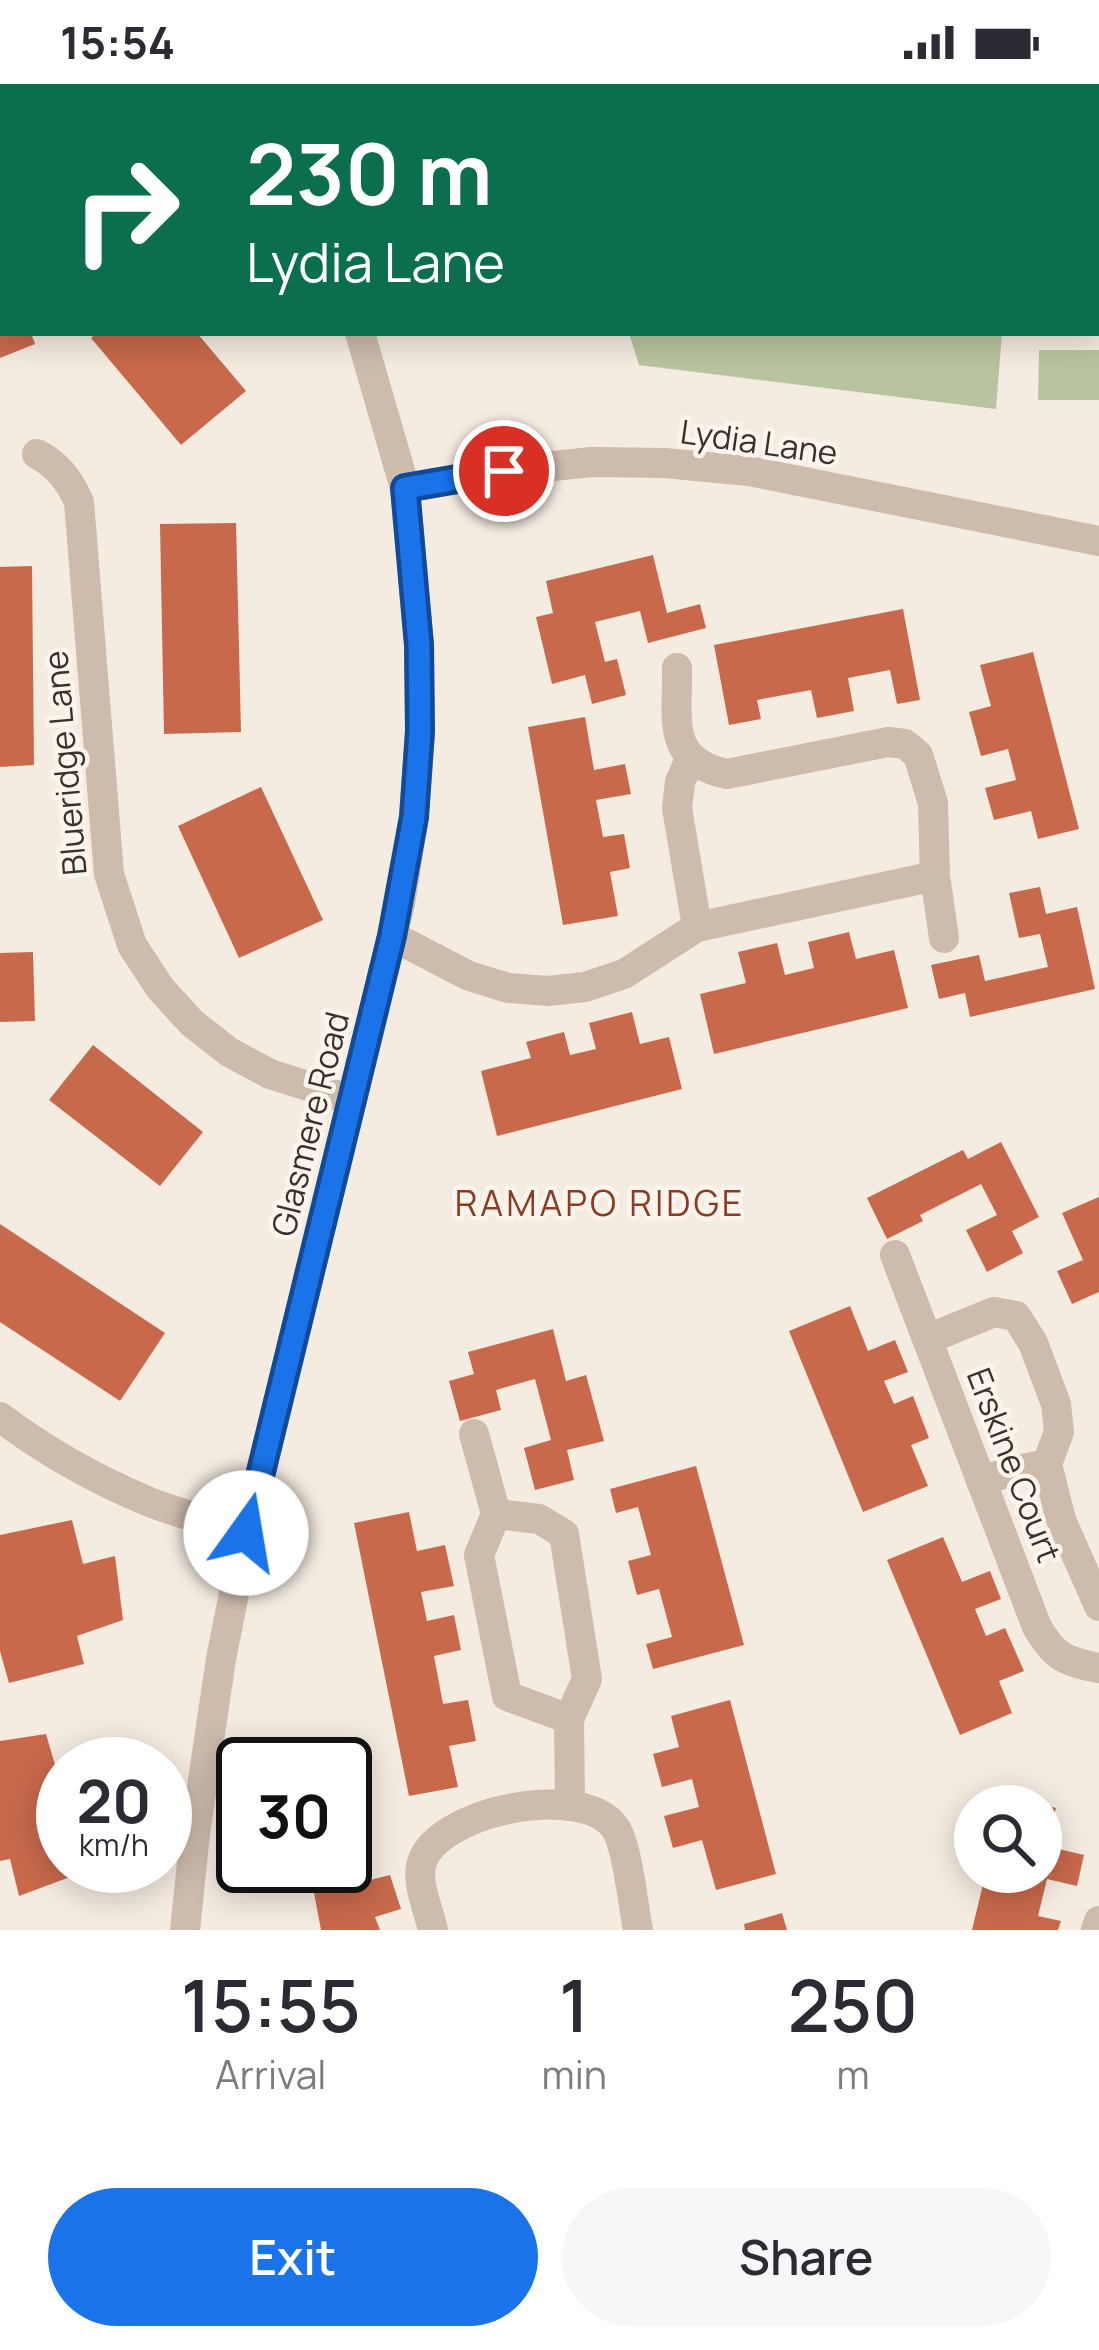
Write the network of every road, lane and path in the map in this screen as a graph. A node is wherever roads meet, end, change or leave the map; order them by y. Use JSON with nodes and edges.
{"nodes":[{"id":1,"x":361,"y":336,"type":"edge"},
{"id":2,"x":37,"y":454,"type":"dead end"},
{"id":3,"x":405,"y":488,"type":"junction"},
{"id":4,"x":1099,"y":542,"type":"edge"},
{"id":5,"x":676,"y":668,"type":"dead end"},
{"id":6,"x":690,"y":759,"type":"junction"},
{"id":7,"x":935,"y":876,"type":"junction"},
{"id":8,"x":697,"y":926,"type":"junction"},
{"id":9,"x":392,"y":936,"type":"junction"},
{"id":10,"x":944,"y":938,"type":"dead end"},
{"id":11,"x":352,"y":1100,"type":"junction"},
{"id":12,"x":896,"y":1255,"type":"dead end"},
{"id":13,"x":928,"y":1339,"type":"junction"},
{"id":14,"x":0,"y":1417,"type":"edge"},
{"id":15,"x":474,"y":1434,"type":"dead end"},
{"id":16,"x":1047,"y":1464,"type":"junction"},
{"id":17,"x":981,"y":1481,"type":"junction"},
{"id":18,"x":496,"y":1514,"type":"junction"},
{"id":19,"x":246,"y":1533,"type":"junction"},
{"id":20,"x":1099,"y":1606,"type":"edge"},
{"id":21,"x":1099,"y":1668,"type":"edge"},
{"id":22,"x":568,"y":1719,"type":"junction"},
{"id":23,"x":570,"y":1806,"type":"junction"},
{"id":24,"x":185,"y":1930,"type":"edge"},
{"id":25,"x":433,"y":1930,"type":"edge"},
{"id":26,"x":638,"y":1930,"type":"edge"}],
"edges":[{"from":1,"to":3,"type":"street","name":"Glasmere Road"},
{"from":2,"to":11,"type":"street","name":"Blueridge Lane"},
{"from":3,"to":4,"type":"street","name":"Lydia Lane"},
{"from":3,"to":9,"type":"street","name":"Glasmere Road"},
{"from":5,"to":6,"type":"street"},
{"from":6,"to":7,"type":"street"},
{"from":6,"to":8,"type":"street"},
{"from":7,"to":8,"type":"street"},
{"from":7,"to":10,"type":"street"},
{"from":8,"to":9,"type":"street"},
{"from":9,"to":11,"type":"street","name":"Glasmere Road"},
{"from":11,"to":19,"type":"street","name":"Glasmere Road"},
{"from":12,"to":13,"type":"street","name":"Erskine Court"},
{"from":13,"to":16,"type":"street"},
{"from":13,"to":17,"type":"street","name":"Erskine Court"},
{"from":14,"to":19,"type":"street"},
{"from":15,"to":18,"type":"street"},
{"from":16,"to":17,"type":"street"},
{"from":16,"to":20,"type":"street"},
{"from":17,"to":21,"type":"street","name":"Erskine Court"},
{"from":18,"to":22,"type":"street"},
{"from":18,"to":22,"type":"street"},
{"from":19,"to":24,"type":"street","name":"Glasmere Road"},
{"from":22,"to":23,"type":"street"},
{"from":23,"to":25,"type":"street"},
{"from":23,"to":26,"type":"street"}]}
